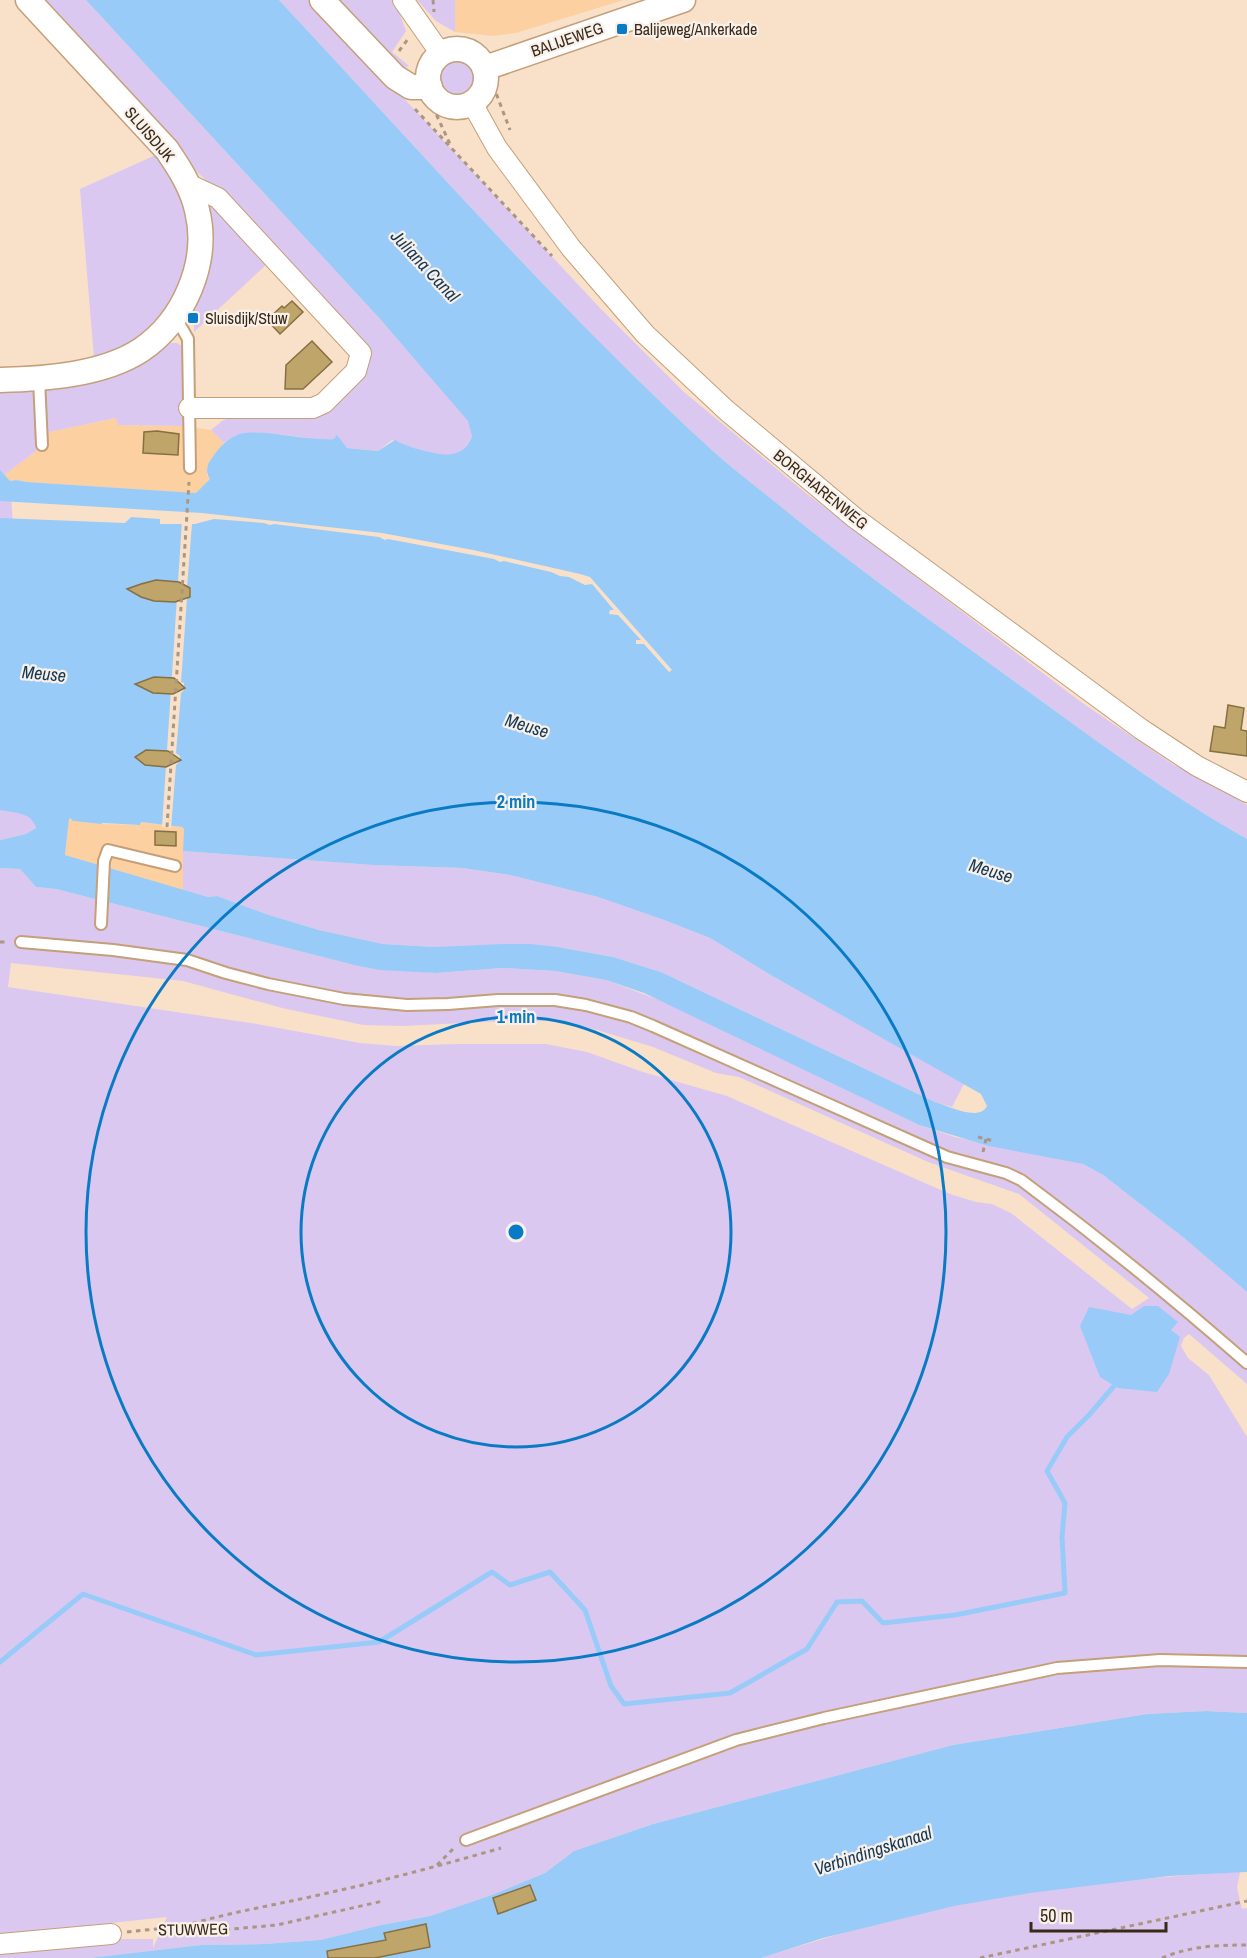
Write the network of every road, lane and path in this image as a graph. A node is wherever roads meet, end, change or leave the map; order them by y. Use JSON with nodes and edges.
{"nodes":[{"id":1,"x":28,"y":0,"type":"edge"},
{"id":2,"x":322,"y":0,"type":"edge"},
{"id":3,"x":403,"y":0,"type":"edge"},
{"id":4,"x":683,"y":0,"type":"edge"},
{"id":5,"x":441,"y":54,"type":"junction"},
{"id":6,"x":485,"y":75,"type":"junction"},
{"id":7,"x":435,"y":94,"type":"junction"},
{"id":8,"x":472,"y":103,"type":"junction"},
{"id":9,"x":413,"y":106,"type":"dead end"},
{"id":10,"x":513,"y":136,"type":"dead end"},
{"id":11,"x":450,"y":146,"type":"junction"},
{"id":12,"x":188,"y":184,"type":"junction"},
{"id":13,"x":555,"y":259,"type":"dead end"},
{"id":14,"x":176,"y":318,"type":"junction"},
{"id":15,"x":0,"y":380,"type":"edge"},
{"id":16,"x":39,"y":380,"type":"junction"},
{"id":17,"x":189,"y":408,"type":"junction"},
{"id":18,"x":42,"y":445,"type":"dead end"},
{"id":19,"x":190,"y":468,"type":"dead end"},
{"id":20,"x":189,"y":483,"type":"dead end"},
{"id":21,"x":1247,"y":792,"type":"edge"},
{"id":22,"x":167,"y":827,"type":"dead end"},
{"id":23,"x":175,"y":866,"type":"dead end"},
{"id":24,"x":101,"y":924,"type":"dead end"},
{"id":25,"x":21,"y":942,"type":"dead end"},
{"id":26,"x":978,"y":1137,"type":"dead end"},
{"id":27,"x":986,"y":1139,"type":"junction"},
{"id":28,"x":994,"y":1141,"type":"dead end"},
{"id":29,"x":984,"y":1148,"type":"dead end"},
{"id":30,"x":1247,"y":1363,"type":"edge"},
{"id":31,"x":1247,"y":1662,"type":"edge"},
{"id":32,"x":466,"y":1840,"type":"joint"},
{"id":33,"x":501,"y":1848,"type":"dead end"},
{"id":34,"x":436,"y":1866,"type":"junction"},
{"id":35,"x":383,"y":1901,"type":"dead end"},
{"id":36,"x":1247,"y":1901,"type":"edge"},
{"id":37,"x":184,"y":1926,"type":"junction"},
{"id":38,"x":111,"y":1934,"type":"joint"},
{"id":39,"x":0,"y":1944,"type":"edge"},
{"id":40,"x":1247,"y":1945,"type":"edge"},
{"id":41,"x":980,"y":1958,"type":"edge"},
{"id":42,"x":1162,"y":1958,"type":"edge"}],
"edges":[{"from":1,"to":12,"type":"street","name":"SLUISDIJK"},
{"from":2,"to":7,"type":"street"},
{"from":3,"to":5,"type":"street"},
{"from":4,"to":6,"type":"street","name":"BALIJEWEG"},
{"from":5,"to":6,"type":"street"},
{"from":5,"to":7,"type":"street"},
{"from":6,"to":8,"type":"street"},
{"from":6,"to":10,"type":"path"},
{"from":7,"to":8,"type":"street"},
{"from":7,"to":11,"type":"path"},
{"from":8,"to":21,"type":"street","name":"BORGHARENWEG"},
{"from":9,"to":11,"type":"path"},
{"from":11,"to":13,"type":"path"},
{"from":12,"to":14,"type":"street","name":"SLUISDIJK"},
{"from":12,"to":17,"type":"street"},
{"from":14,"to":16,"type":"street","name":"SLUISDIJK"},
{"from":14,"to":17,"type":"lane"},
{"from":15,"to":16,"type":"street","name":"SLUISDIJK"},
{"from":16,"to":18,"type":"lane"},
{"from":17,"to":19,"type":"lane"},
{"from":20,"to":22,"type":"path"},
{"from":23,"to":24,"type":"lane"},
{"from":25,"to":30,"type":"lane"},
{"from":26,"to":27,"type":"path"},
{"from":27,"to":28,"type":"path"},
{"from":27,"to":29,"type":"path"},
{"from":31,"to":32,"type":"lane"},
{"from":32,"to":34,"type":"path"},
{"from":33,"to":34,"type":"path"},
{"from":34,"to":37,"type":"path"},
{"from":35,"to":37,"type":"path","name":"STUWWEG"},
{"from":36,"to":41,"type":"path"},
{"from":37,"to":38,"type":"path","name":"STUWWEG"},
{"from":38,"to":39,"type":"street"},
{"from":40,"to":42,"type":"path"}]}
